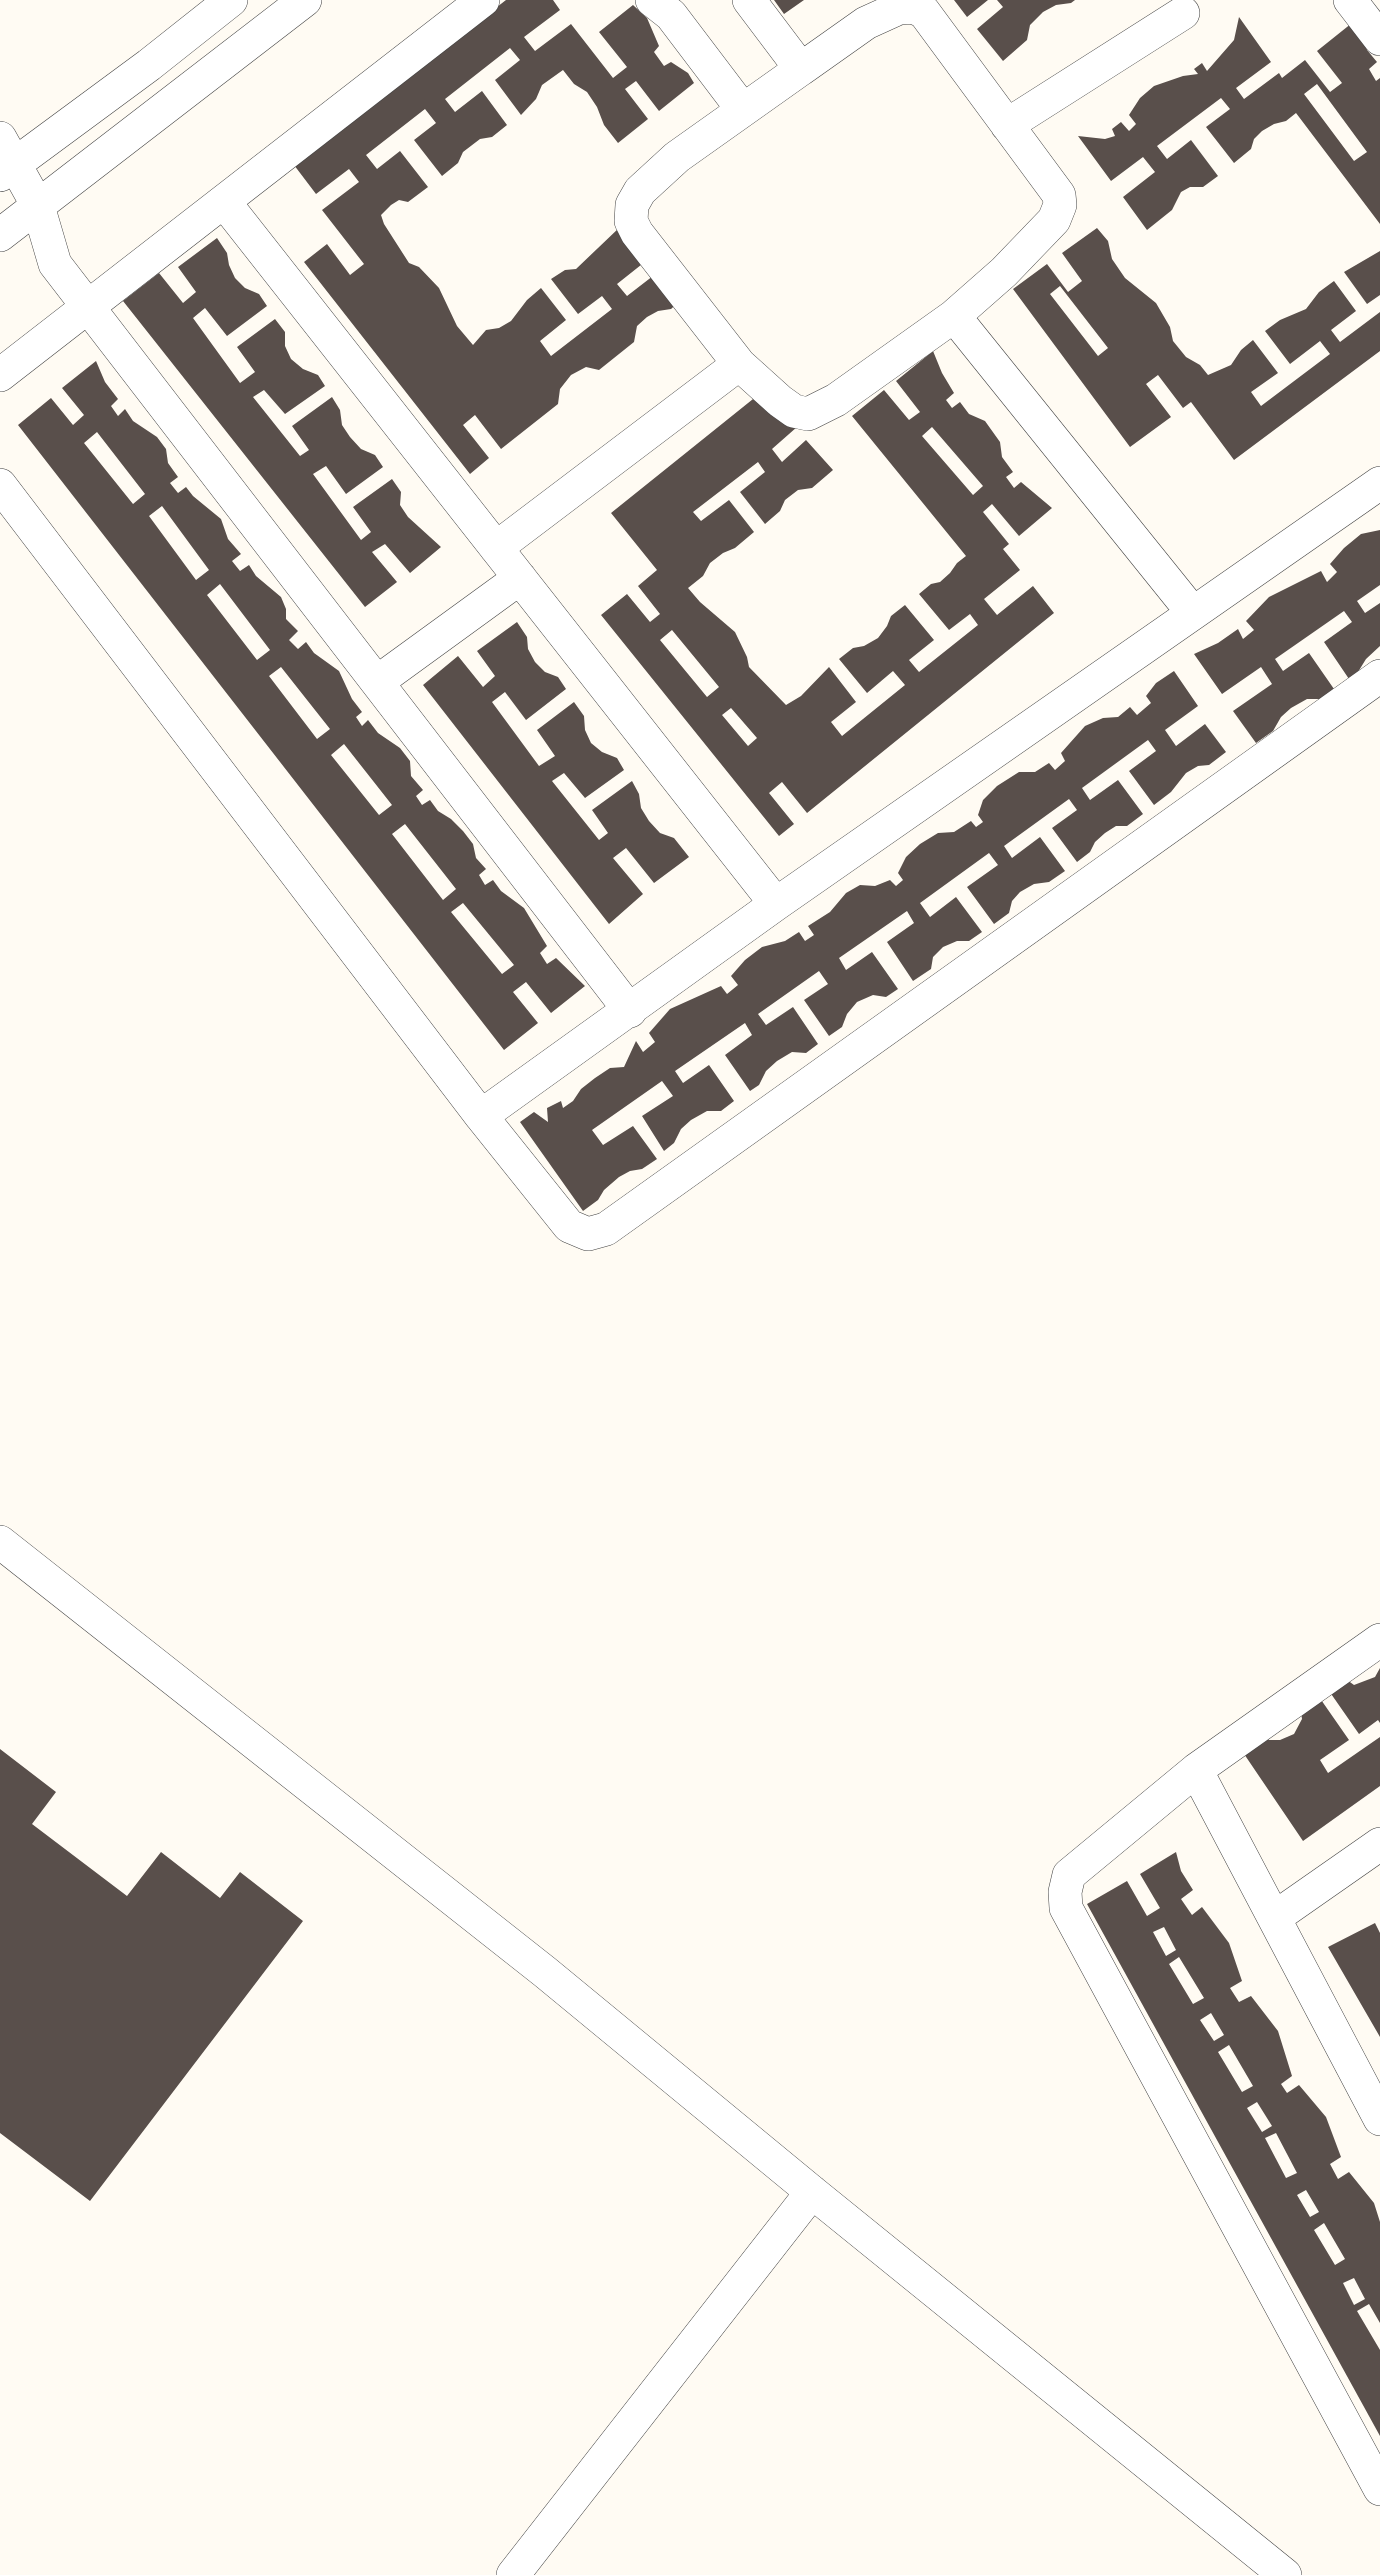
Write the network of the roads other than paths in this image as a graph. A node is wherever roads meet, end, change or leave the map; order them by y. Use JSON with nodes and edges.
{"nodes":[{"id":1,"x":231,"y":0,"type":"edge"},
{"id":2,"x":305,"y":0,"type":"edge"},
{"id":3,"x":483,"y":0,"type":"edge"},
{"id":4,"x":652,"y":0,"type":"edge"},
{"id":5,"x":749,"y":0,"type":"edge"},
{"id":6,"x":1350,"y":0,"type":"edge"},
{"id":7,"x":1183,"y":13,"type":"dead end"},
{"id":8,"x":1380,"y":39,"type":"edge"},
{"id":9,"x":801,"y":69,"type":"junction"},
{"id":10,"x":743,"y":110,"type":"junction"},
{"id":11,"x":1007,"y":125,"type":"junction"},
{"id":12,"x":5,"y":159,"type":"edge"},
{"id":13,"x":225,"y":203,"type":"junction"},
{"id":14,"x":38,"y":206,"type":"junction"},
{"id":15,"x":0,"y":235,"type":"edge"},
{"id":16,"x":88,"y":308,"type":"junction"},
{"id":17,"x":954,"y":316,"type":"junction"},
{"id":18,"x":739,"y":364,"type":"junction"},
{"id":19,"x":0,"y":375,"type":"edge"},
{"id":20,"x":1380,"y":483,"type":"edge"},
{"id":21,"x":0,"y":485,"type":"edge"},
{"id":22,"x":496,"y":548,"type":"junction"},
{"id":23,"x":520,"y":578,"type":"junction"},
{"id":24,"x":1193,"y":613,"type":"junction"},
{"id":25,"x":1380,"y":676,"type":"edge"},
{"id":26,"x":377,"y":682,"type":"junction"},
{"id":27,"x":776,"y":904,"type":"junction"},
{"id":28,"x":630,"y":1011,"type":"junction"},
{"id":29,"x":481,"y":1116,"type":"junction"},
{"id":30,"x":0,"y":1542,"type":"edge"},
{"id":31,"x":1380,"y":1640,"type":"edge"},
{"id":32,"x":1196,"y":1770,"type":"junction"},
{"id":33,"x":1380,"y":1844,"type":"edge"},
{"id":34,"x":1274,"y":1918,"type":"junction"},
{"id":35,"x":1380,"y":2119,"type":"edge"},
{"id":36,"x":812,"y":2192,"type":"junction"},
{"id":37,"x":1380,"y":2490,"type":"edge"},
{"id":38,"x":513,"y":2575,"type":"edge"},
{"id":39,"x":1285,"y":2575,"type":"edge"}],
"edges":[{"from":1,"to":12,"type":"street"},
{"from":2,"to":14,"type":"street"},
{"from":3,"to":13,"type":"street"},
{"from":4,"to":10,"type":"street"},
{"from":5,"to":9,"type":"street"},
{"from":6,"to":8,"type":"street"},
{"from":7,"to":11,"type":"street"},
{"from":9,"to":10,"type":"street"},
{"from":9,"to":11,"type":"street"},
{"from":10,"to":18,"type":"street"},
{"from":11,"to":17,"type":"street"},
{"from":12,"to":14,"type":"street"},
{"from":13,"to":16,"type":"street"},
{"from":13,"to":22,"type":"street"},
{"from":14,"to":15,"type":"street"},
{"from":14,"to":16,"type":"street"},
{"from":16,"to":19,"type":"street"},
{"from":16,"to":26,"type":"street"},
{"from":17,"to":18,"type":"street"},
{"from":17,"to":24,"type":"street"},
{"from":18,"to":22,"type":"street"},
{"from":20,"to":24,"type":"street"},
{"from":21,"to":29,"type":"street"},
{"from":22,"to":23,"type":"street"},
{"from":23,"to":26,"type":"street"},
{"from":23,"to":27,"type":"street"},
{"from":24,"to":27,"type":"street"},
{"from":25,"to":29,"type":"street"},
{"from":26,"to":28,"type":"street"},
{"from":27,"to":28,"type":"street"},
{"from":28,"to":29,"type":"street"},
{"from":30,"to":36,"type":"street"},
{"from":31,"to":32,"type":"street"},
{"from":32,"to":34,"type":"street"},
{"from":32,"to":37,"type":"street"},
{"from":33,"to":34,"type":"street"},
{"from":34,"to":35,"type":"street"},
{"from":36,"to":38,"type":"street"},
{"from":36,"to":39,"type":"street"}]}
